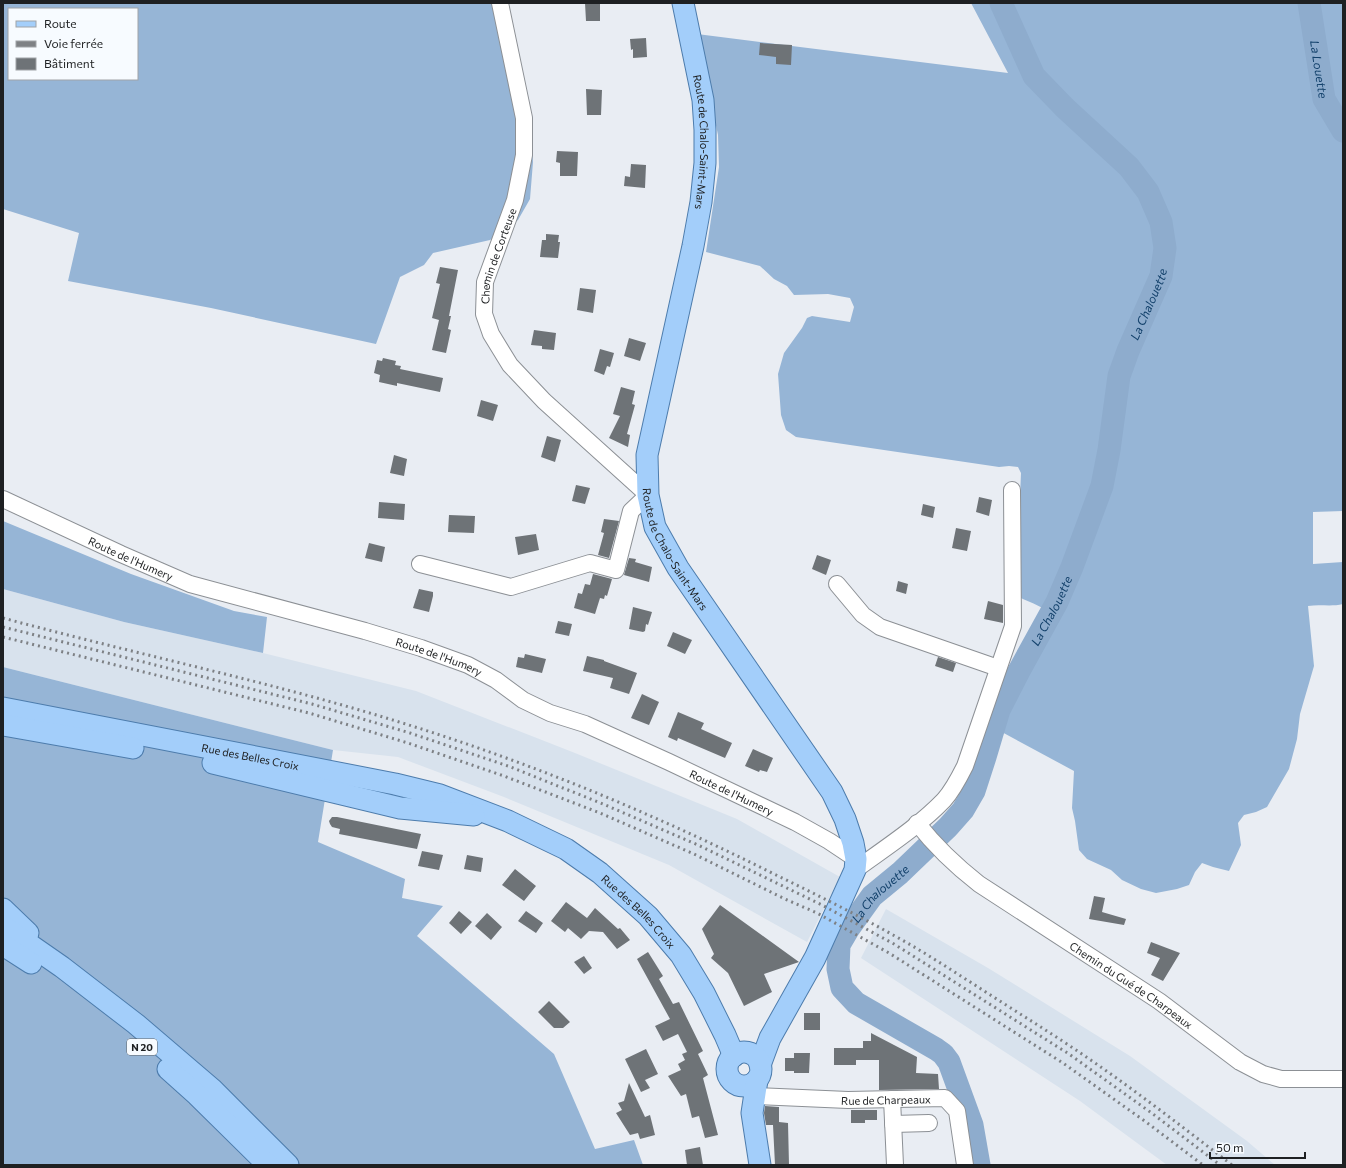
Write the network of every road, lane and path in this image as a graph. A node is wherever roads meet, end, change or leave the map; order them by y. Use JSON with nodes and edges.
{"nodes":[{"id":1,"x":500,"y":3,"type":"edge"},
{"id":2,"x":683,"y":3,"type":"edge"},
{"id":3,"x":1012,"y":490,"type":"dead end"},
{"id":4,"x":648,"y":495,"type":"junction"},
{"id":5,"x":3,"y":499,"type":"edge"},
{"id":6,"x":420,"y":564,"type":"dead end"},
{"id":7,"x":837,"y":584,"type":"dead end"},
{"id":8,"x":998,"y":668,"type":"junction"},
{"id":9,"x":3,"y":708,"type":"edge"},
{"id":10,"x":3,"y":725,"type":"edge"},
{"id":11,"x":440,"y":804,"type":"junction"},
{"id":12,"x":918,"y":823,"type":"junction"},
{"id":13,"x":856,"y":865,"type":"junction"},
{"id":14,"x":3,"y":908,"type":"edge"},
{"id":15,"x":3,"y":926,"type":"edge"},
{"id":16,"x":3,"y":944,"type":"edge"},
{"id":17,"x":62,"y":967,"type":"junction"},
{"id":18,"x":749,"y":1078,"type":"junction"},
{"id":19,"x":1343,"y":1079,"type":"edge"},
{"id":20,"x":892,"y":1099,"type":"junction"},
{"id":21,"x":929,"y":1123,"type":"dead end"},
{"id":22,"x":893,"y":1124,"type":"junction"},
{"id":23,"x":268,"y":1165,"type":"edge"},
{"id":24,"x":288,"y":1165,"type":"edge"},
{"id":25,"x":760,"y":1165,"type":"edge"},
{"id":26,"x":895,"y":1165,"type":"edge"},
{"id":27,"x":964,"y":1165,"type":"edge"}],
"edges":[{"from":1,"to":4,"type":"street","name":"Chemin de Corteuse"},
{"from":2,"to":4,"type":"main road","name":"Route de Chalo-Saint-Mars"},
{"from":3,"to":8,"type":"street"},
{"from":4,"to":6,"type":"street"},
{"from":4,"to":13,"type":"main road","name":"Route de Chalo-Saint-Mars"},
{"from":5,"to":13,"type":"street","name":"Route de l'Humery"},
{"from":7,"to":8,"type":"street"},
{"from":8,"to":12,"type":"street"},
{"from":9,"to":11,"type":"main road","name":"Rue des Belles Croix"},
{"from":10,"to":11,"type":"main road","name":"Rue des Belles Croix"},
{"from":11,"to":18,"type":"main road","name":"Rue des Belles Croix"},
{"from":12,"to":13,"type":"street"},
{"from":12,"to":19,"type":"street","name":"Chemin du Gué de Charpeaux"},
{"from":13,"to":18,"type":"main road"},
{"from":14,"to":17,"type":"main road"},
{"from":15,"to":17,"type":"main road","number":"N 20"},
{"from":16,"to":23,"type":"main road","number":"N 20"},
{"from":17,"to":24,"type":"main road","number":"N 20"},
{"from":18,"to":20,"type":"street","name":"Rue de Charpeaux"},
{"from":18,"to":25,"type":"main road","name":"Rue des Belles Croix"},
{"from":20,"to":22,"type":"street"},
{"from":20,"to":27,"type":"street","name":"Rue de Charpeaux"},
{"from":21,"to":22,"type":"street"},
{"from":22,"to":26,"type":"street"}]}
